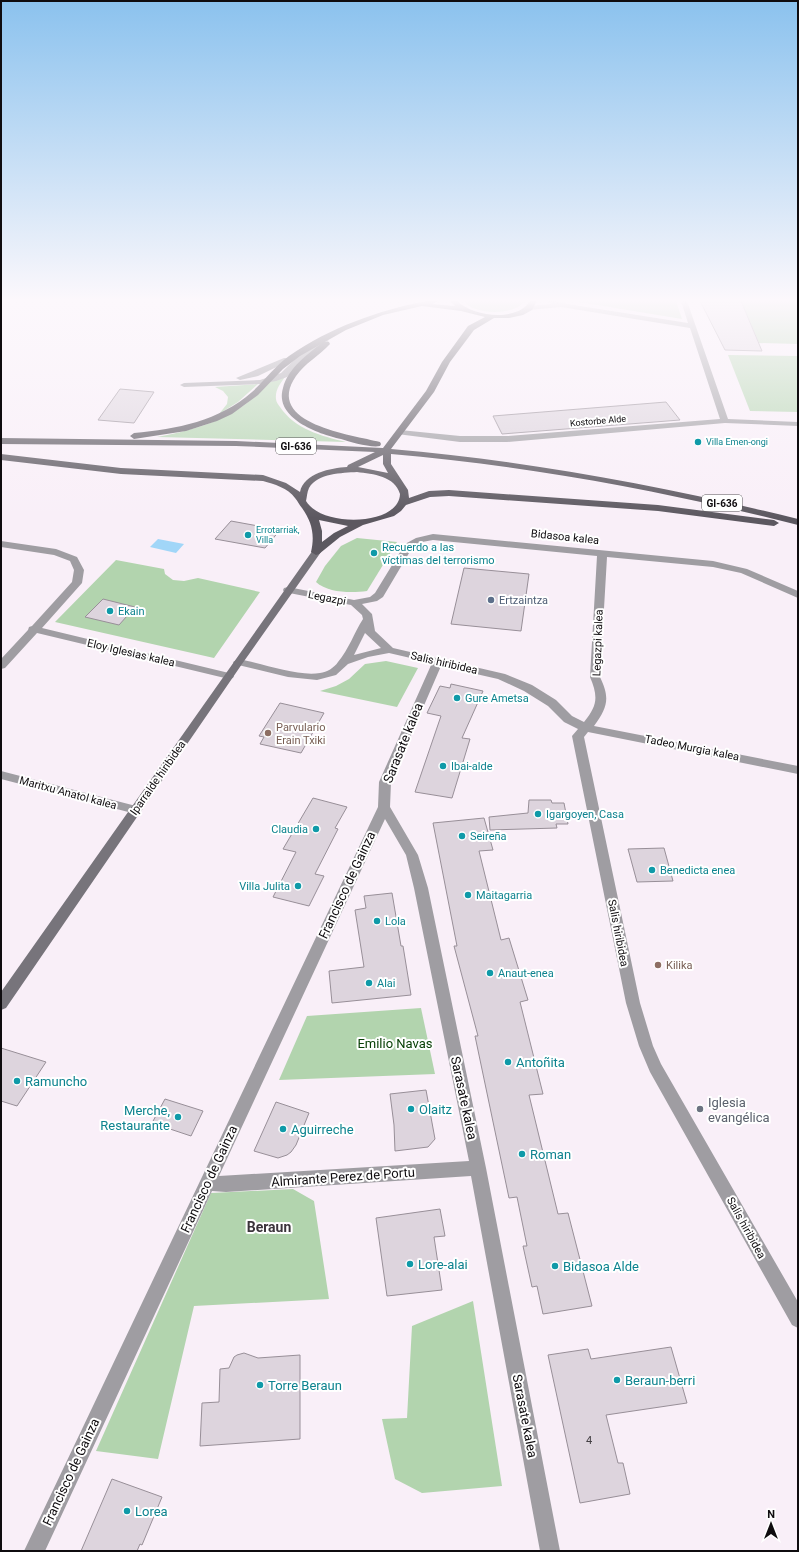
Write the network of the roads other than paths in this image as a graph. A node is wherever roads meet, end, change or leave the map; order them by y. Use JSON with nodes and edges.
{"nodes":[{"id":1,"x":256,"y":373,"type":"edge"},
{"id":2,"x":274,"y":373,"type":"edge"},
{"id":3,"x":286,"y":373,"type":"edge"},
{"id":4,"x":293,"y":373,"type":"edge"},
{"id":5,"x":440,"y":373,"type":"edge"},
{"id":6,"x":708,"y":373,"type":"edge"},
{"id":7,"x":266,"y":381,"type":"junction"},
{"id":8,"x":725,"y":421,"type":"junction"},
{"id":9,"x":798,"y":424,"type":"edge"},
{"id":10,"x":400,"y":432,"type":"junction"},
{"id":11,"x":1,"y":441,"type":"edge"},
{"id":12,"x":92,"y":442,"type":"junction"},
{"id":13,"x":387,"y":449,"type":"junction"},
{"id":14,"x":431,"y":455,"type":"junction"},
{"id":15,"x":1,"y":457,"type":"edge"},
{"id":16,"x":342,"y":470,"type":"junction"},
{"id":17,"x":397,"y":481,"type":"junction"},
{"id":18,"x":304,"y":504,"type":"junction"},
{"id":19,"x":402,"y":504,"type":"junction"},
{"id":20,"x":362,"y":522,"type":"junction"},
{"id":21,"x":798,"y":522,"type":"edge"},
{"id":22,"x":798,"y":526,"type":"edge"},
{"id":23,"x":1,"y":544,"type":"edge"},
{"id":24,"x":316,"y":552,"type":"junction"},
{"id":25,"x":602,"y":553,"type":"junction"},
{"id":26,"x":288,"y":590,"type":"junction"},
{"id":27,"x":798,"y":596,"type":"edge"},
{"id":28,"x":354,"y":603,"type":"junction"},
{"id":29,"x":368,"y":620,"type":"junction"},
{"id":30,"x":33,"y":630,"type":"junction"},
{"id":31,"x":389,"y":650,"type":"junction"},
{"id":32,"x":438,"y":661,"type":"junction"},
{"id":33,"x":238,"y":662,"type":"junction"},
{"id":34,"x":344,"y":662,"type":"junction"},
{"id":35,"x":1,"y":666,"type":"edge"},
{"id":36,"x":229,"y":676,"type":"junction"},
{"id":37,"x":586,"y":728,"type":"junction"},
{"id":38,"x":798,"y":770,"type":"edge"},
{"id":39,"x":1,"y":775,"type":"edge"},
{"id":40,"x":384,"y":806,"type":"junction"},
{"id":41,"x":136,"y":810,"type":"junction"},
{"id":42,"x":1,"y":1004,"type":"edge"},
{"id":43,"x":478,"y":1168,"type":"junction"},
{"id":44,"x":207,"y":1183,"type":"junction"},
{"id":45,"x":798,"y":1319,"type":"edge"},
{"id":46,"x":34,"y":1551,"type":"edge"},
{"id":47,"x":550,"y":1551,"type":"edge"}],
"edges":[{"from":1,"to":7,"type":"street"},
{"from":2,"to":7,"type":"main road"},
{"from":3,"to":7,"type":"street"},
{"from":4,"to":14,"type":"main road"},
{"from":5,"to":10,"type":"main road"},
{"from":6,"to":8,"type":"street"},
{"from":7,"to":12,"type":"main road"},
{"from":8,"to":9,"type":"street","name":"Kostorbe Alde"},
{"from":8,"to":10,"type":"street","name":"Kostorbe Alde"},
{"from":10,"to":13,"type":"main road"},
{"from":11,"to":12,"type":"main road","number":"GI-636"},
{"from":12,"to":14,"type":"main road","number":"GI-636"},
{"from":13,"to":16,"type":"main road"},
{"from":13,"to":17,"type":"main road"},
{"from":14,"to":21,"type":"main road","number":"GI-636"},
{"from":15,"to":18,"type":"main road"},
{"from":16,"to":17,"type":"main road"},
{"from":16,"to":18,"type":"main road"},
{"from":17,"to":19,"type":"main road"},
{"from":18,"to":20,"type":"main road"},
{"from":18,"to":24,"type":"main road"},
{"from":19,"to":20,"type":"main road"},
{"from":19,"to":22,"type":"main road"},
{"from":20,"to":24,"type":"main road","name":"Iparralde hiribidea"},
{"from":23,"to":30,"type":"street"},
{"from":24,"to":26,"type":"main road","name":"Iparralde hiribidea"},
{"from":25,"to":27,"type":"street","name":"Bidasoa kalea"},
{"from":25,"to":28,"type":"street","name":"Bidasoa kalea"},
{"from":25,"to":37,"type":"street","name":"Legazpi kalea"},
{"from":26,"to":28,"type":"street","name":"Legazpi"},
{"from":26,"to":33,"type":"main road","name":"Iparralde hiribidea"},
{"from":28,"to":29,"type":"street","name":"Legazpi"},
{"from":29,"to":31,"type":"street","name":"Legazpi"},
{"from":29,"to":34,"type":"street"},
{"from":30,"to":35,"type":"street"},
{"from":30,"to":36,"type":"street","name":"Eloy Iglesias kalea"},
{"from":31,"to":32,"type":"street","name":"Salis hiribidea"},
{"from":31,"to":34,"type":"street"},
{"from":32,"to":37,"type":"street","name":"Salis hiribidea"},
{"from":32,"to":40,"type":"street","name":"Sarasate kalea"},
{"from":33,"to":34,"type":"street"},
{"from":33,"to":36,"type":"main road","name":"Iparralde hiribidea"},
{"from":36,"to":41,"type":"main road","name":"Iparralde hiribidea"},
{"from":37,"to":38,"type":"street","name":"Tadeo Murgia kalea"},
{"from":37,"to":45,"type":"street","name":"Salis hiribidea"},
{"from":39,"to":41,"type":"street","name":"Maritxu Anatol kalea"},
{"from":40,"to":43,"type":"street","name":"Sarasate kalea"},
{"from":40,"to":44,"type":"street","name":"Francisco de Gainza"},
{"from":41,"to":42,"type":"main road","name":"Iparralde hiribidea"},
{"from":43,"to":44,"type":"street","name":"Almirante Perez de Portu"},
{"from":43,"to":47,"type":"street","name":"Sarasate kalea"},
{"from":44,"to":46,"type":"street","name":"Francisco de Gainza"}]}
